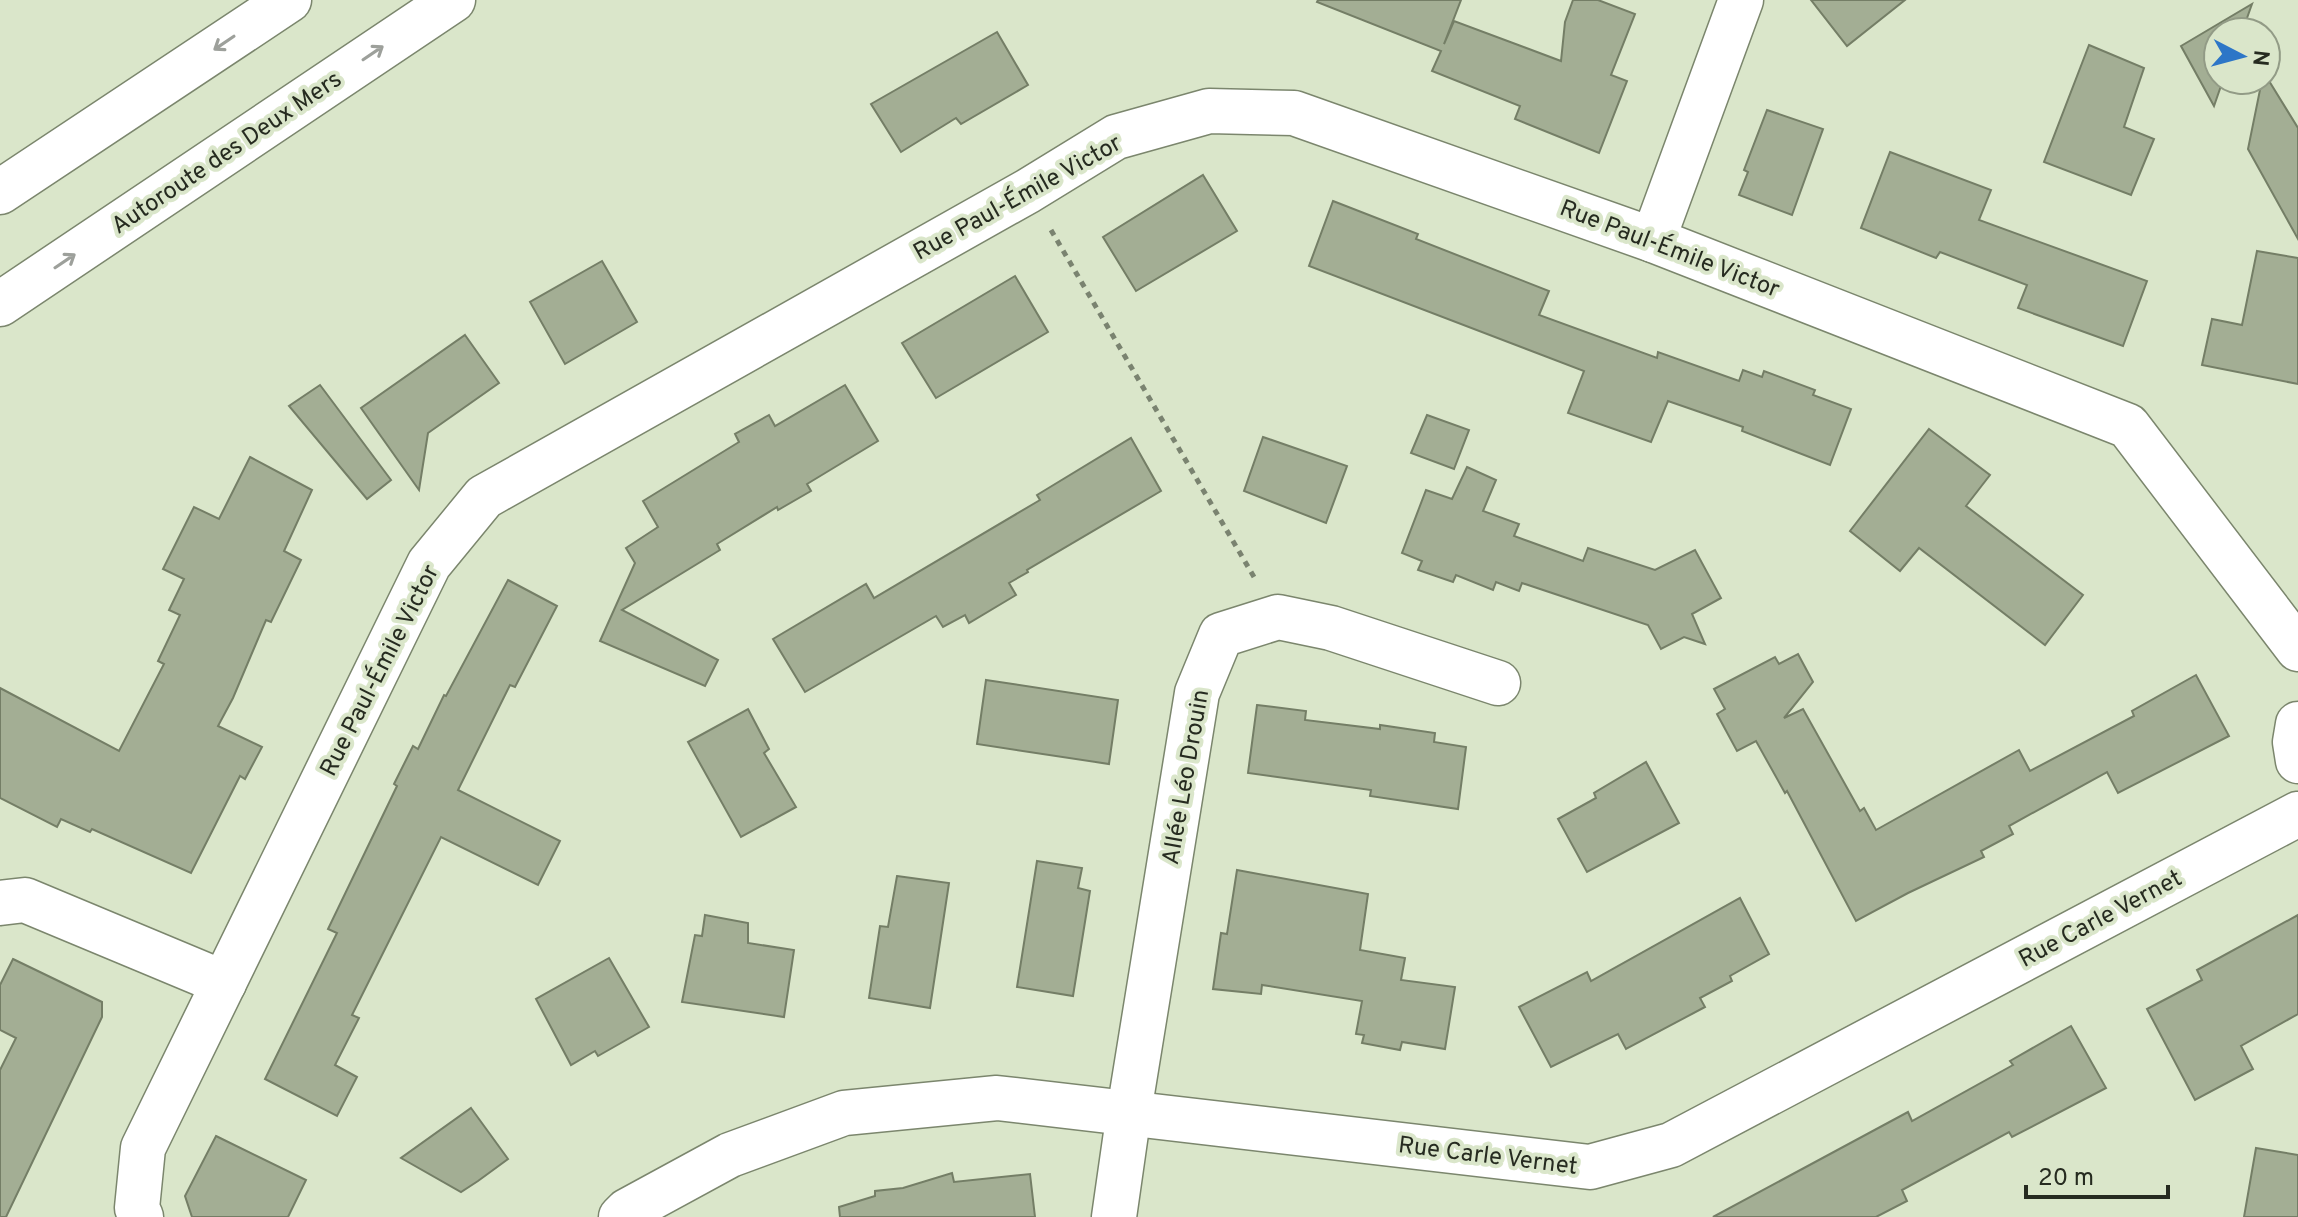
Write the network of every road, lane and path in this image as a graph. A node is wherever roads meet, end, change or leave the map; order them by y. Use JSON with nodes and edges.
{"nodes":[{"id":1,"x":289,"y":0,"type":"edge"},
{"id":2,"x":453,"y":0,"type":"edge"},
{"id":3,"x":1741,"y":0,"type":"edge"},
{"id":4,"x":1028,"y":191,"type":"junction"},
{"id":5,"x":0,"y":192,"type":"edge"},
{"id":6,"x":1653,"y":240,"type":"junction"},
{"id":7,"x":0,"y":304,"type":"edge"},
{"id":8,"x":1278,"y":617,"type":"junction"},
{"id":9,"x":2298,"y":649,"type":"edge"},
{"id":10,"x":1498,"y":683,"type":"dead end"},
{"id":11,"x":2298,"y":724,"type":"edge"},
{"id":12,"x":2298,"y":761,"type":"edge"},
{"id":13,"x":2298,"y":814,"type":"edge"},
{"id":14,"x":0,"y":903,"type":"edge"},
{"id":15,"x":224,"y":983,"type":"junction"},
{"id":16,"x":1129,"y":1112,"type":"junction"},
{"id":17,"x":141,"y":1217,"type":"edge"},
{"id":18,"x":621,"y":1217,"type":"edge"},
{"id":19,"x":1114,"y":1217,"type":"edge"}],
"edges":[{"from":1,"to":5,"type":"main road","one_way":true},
{"from":7,"to":2,"type":"main road","name":"Autoroute des Deux Mers","one_way":true},
{"from":3,"to":6,"type":"main road"},
{"from":4,"to":6,"type":"main road","name":"Rue Paul-Émile Victor"},
{"from":4,"to":8,"type":"path"},
{"from":4,"to":15,"type":"main road","name":"Rue Paul-Émile Victor"},
{"from":6,"to":9,"type":"main road","name":"Rue Paul-Émile Victor"},
{"from":8,"to":10,"type":"main road","name":"Allée Léo Drouin"},
{"from":8,"to":16,"type":"main road","name":"Allée Léo Drouin"},
{"from":11,"to":12,"type":"main road"},
{"from":13,"to":16,"type":"main road","name":"Rue Carle Vernet"},
{"from":14,"to":15,"type":"main road"},
{"from":15,"to":17,"type":"main road","name":"Rue Paul-Émile Victor"},
{"from":16,"to":18,"type":"main road","name":"Rue Carle Vernet"},
{"from":16,"to":19,"type":"main road","name":"Allée Léo Drouin"}]}
